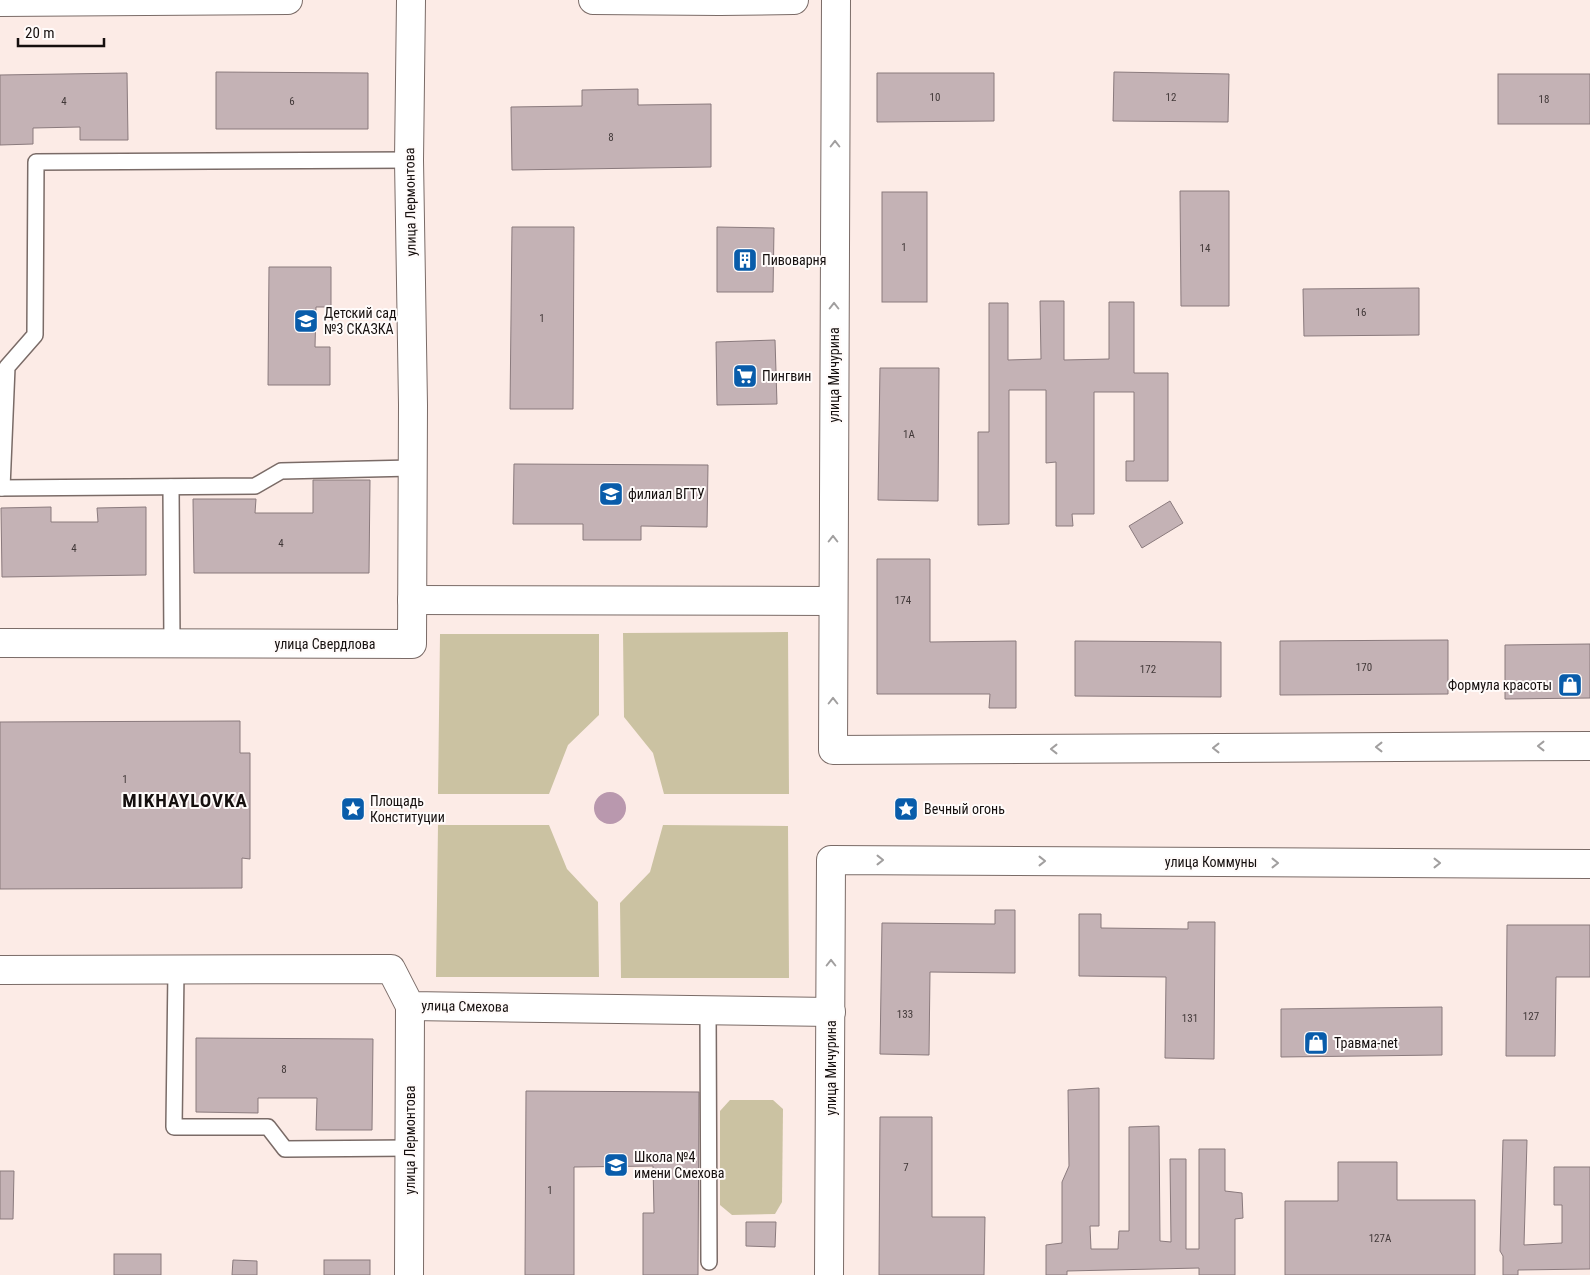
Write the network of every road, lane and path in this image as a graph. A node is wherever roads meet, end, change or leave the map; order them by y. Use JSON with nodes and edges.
{"nodes":[{"id":1,"x":288,"y":0,"type":"edge"},
{"id":2,"x":411,"y":0,"type":"edge"},
{"id":3,"x":593,"y":0,"type":"edge"},
{"id":4,"x":794,"y":0,"type":"edge"},
{"id":5,"x":836,"y":0,"type":"edge"},
{"id":6,"x":720,"y":1,"type":"edge"},
{"id":7,"x":0,"y":2,"type":"edge"},
{"id":8,"x":409,"y":160,"type":"junction"},
{"id":9,"x":413,"y":405,"type":"joint"},
{"id":10,"x":412,"y":468,"type":"junction"},
{"id":11,"x":171,"y":487,"type":"junction"},
{"id":12,"x":1,"y":488,"type":"edge"},
{"id":13,"x":412,"y":600,"type":"junction"},
{"id":14,"x":833,"y":601,"type":"junction"},
{"id":15,"x":0,"y":643,"type":"edge"},
{"id":16,"x":172,"y":643,"type":"junction"},
{"id":17,"x":1590,"y":746,"type":"edge"},
{"id":18,"x":831,"y":860,"type":"joint"},
{"id":19,"x":1590,"y":864,"type":"edge"},
{"id":20,"x":0,"y":970,"type":"edge"},
{"id":21,"x":176,"y":970,"type":"junction"},
{"id":22,"x":410,"y":1006,"type":"junction"},
{"id":23,"x":708,"y":1010,"type":"junction"},
{"id":24,"x":831,"y":1012,"type":"junction"},
{"id":25,"x":410,"y":1148,"type":"junction"},
{"id":26,"x":709,"y":1262,"type":"dead end"},
{"id":27,"x":409,"y":1275,"type":"edge"},
{"id":28,"x":829,"y":1275,"type":"edge"}],
"edges":[{"from":1,"to":7,"type":"street"},
{"from":2,"to":8,"type":"street","name":"улица Лермонтова"},
{"from":3,"to":6,"type":"street"},
{"from":4,"to":6,"type":"street"},
{"from":14,"to":5,"type":"street","name":"улица Мичурина","one_way":true},
{"from":8,"to":9,"type":"street","name":"улица Лермонтова"},
{"from":8,"to":12,"type":"lane"},
{"from":9,"to":10,"type":"street","name":"улица Свердлова"},
{"from":10,"to":11,"type":"lane"},
{"from":10,"to":13,"type":"street","name":"улица Свердлова"},
{"from":11,"to":12,"type":"lane"},
{"from":11,"to":16,"type":"lane"},
{"from":13,"to":14,"type":"street"},
{"from":13,"to":16,"type":"street","name":"улица Свердлова"},
{"from":17,"to":14,"type":"street","name":"улица Мичурина","one_way":true},
{"from":15,"to":16,"type":"street","name":"улица Свердлова"},
{"from":18,"to":19,"type":"street","name":"улица Коммуны","one_way":true},
{"from":24,"to":18,"type":"street","name":"улица Мичурина","one_way":true},
{"from":20,"to":21,"type":"street","name":"улица Смехова"},
{"from":21,"to":22,"type":"street","name":"улица Смехова"},
{"from":21,"to":25,"type":"lane"},
{"from":22,"to":23,"type":"street","name":"улица Смехова"},
{"from":22,"to":25,"type":"street","name":"улица Лермонтова"},
{"from":23,"to":24,"type":"street","name":"улица Смехова"},
{"from":23,"to":26,"type":"lane"},
{"from":24,"to":28,"type":"street","name":"улица Мичурина"},
{"from":25,"to":27,"type":"street","name":"улица Лермонтова"}]}
